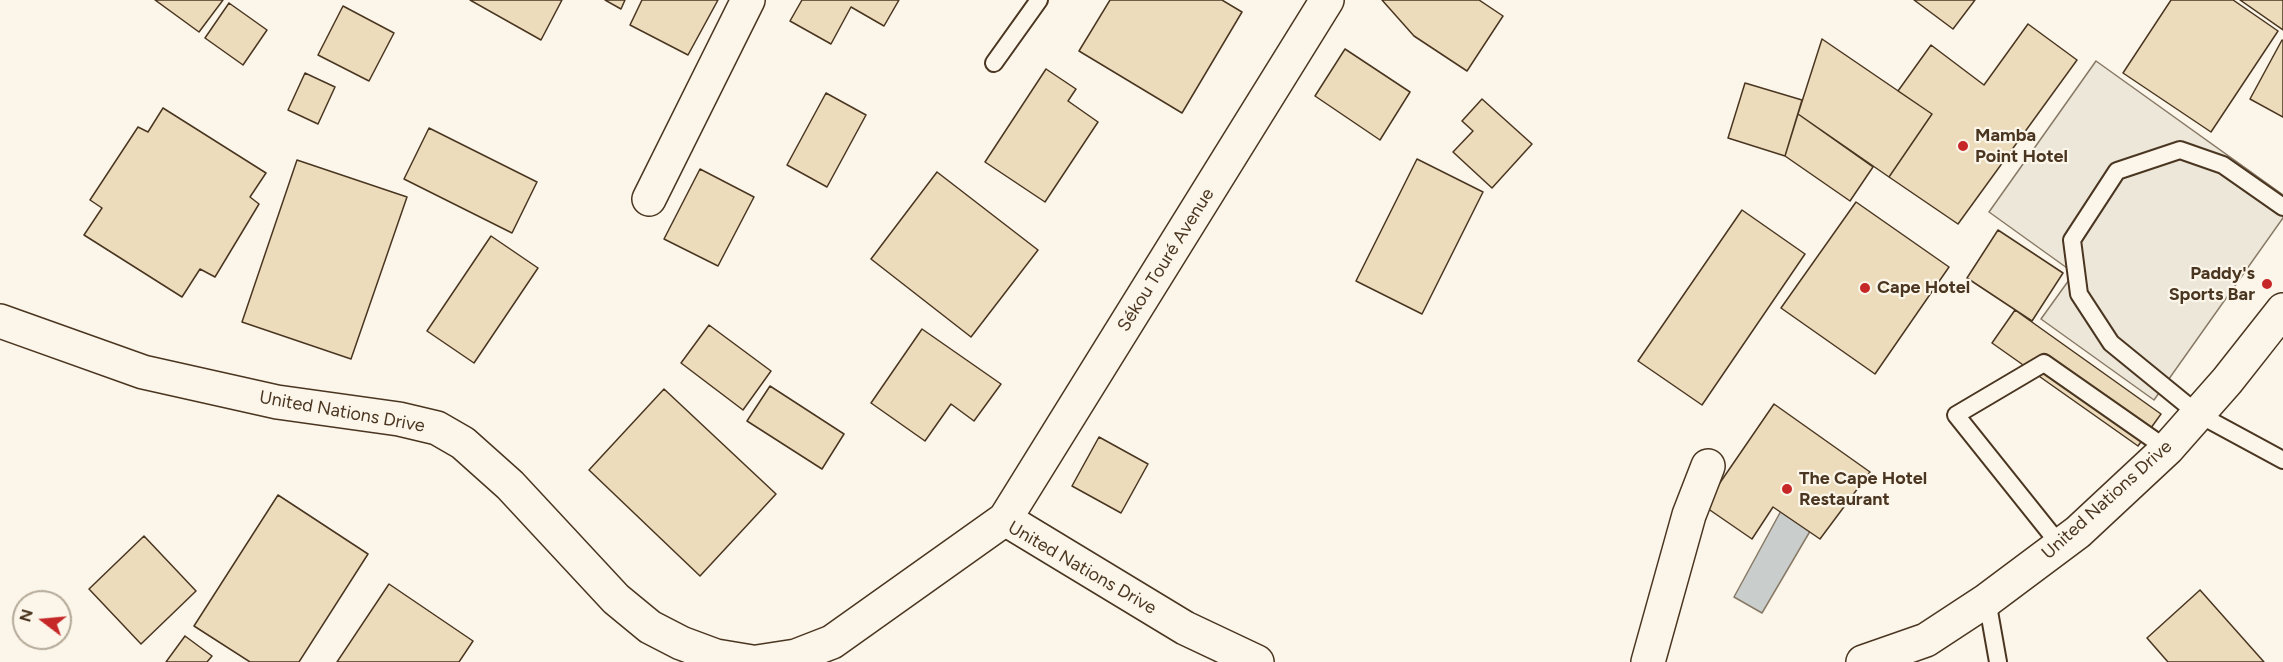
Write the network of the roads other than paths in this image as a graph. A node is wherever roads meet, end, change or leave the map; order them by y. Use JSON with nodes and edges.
{"nodes":[{"id":1,"x":748,"y":0,"type":"edge"},
{"id":2,"x":1039,"y":0,"type":"edge"},
{"id":3,"x":1327,"y":0,"type":"edge"},
{"id":4,"x":994,"y":63,"type":"dead end"},
{"id":5,"x":649,"y":199,"type":"dead end"},
{"id":6,"x":2283,"y":207,"type":"edge"},
{"id":7,"x":2283,"y":310,"type":"edge"},
{"id":8,"x":0,"y":321,"type":"edge"},
{"id":9,"x":2199,"y":414,"type":"junction"},
{"id":10,"x":2167,"y":449,"type":"junction"},
{"id":11,"x":2283,"y":460,"type":"edge"},
{"id":12,"x":1708,"y":466,"type":"dead end"},
{"id":13,"x":1005,"y":519,"type":"junction"},
{"id":14,"x":2060,"y":545,"type":"junction"},
{"id":15,"x":1987,"y":600,"type":"junction"},
{"id":16,"x":752,"y":662,"type":"edge"},
{"id":17,"x":757,"y":662,"type":"edge"},
{"id":18,"x":1257,"y":662,"type":"edge"},
{"id":19,"x":1648,"y":662,"type":"edge"},
{"id":20,"x":1863,"y":662,"type":"edge"},
{"id":21,"x":1998,"y":662,"type":"edge"}],
"edges":[{"from":1,"to":5,"type":"main road"},
{"from":2,"to":4,"type":"lane"},
{"from":3,"to":13,"type":"main road","name":"Sékou Touré Avenue"},
{"from":6,"to":9,"type":"lane"},
{"from":7,"to":9,"type":"main road","name":"United Nations Drive"},
{"from":8,"to":16,"type":"main road","name":"United Nations Drive"},
{"from":9,"to":10,"type":"main road","name":"United Nations Drive"},
{"from":9,"to":11,"type":"lane"},
{"from":10,"to":14,"type":"main road","name":"United Nations Drive"},
{"from":10,"to":14,"type":"lane"},
{"from":12,"to":19,"type":"main road"},
{"from":13,"to":17,"type":"main road","name":"United Nations Drive"},
{"from":13,"to":18,"type":"main road","name":"United Nations Drive"},
{"from":14,"to":15,"type":"main road","name":"United Nations Drive"},
{"from":15,"to":20,"type":"main road","name":"United Nations Drive"},
{"from":15,"to":21,"type":"lane"}]}
